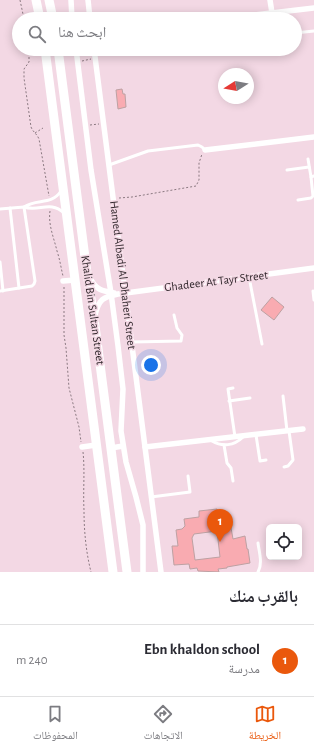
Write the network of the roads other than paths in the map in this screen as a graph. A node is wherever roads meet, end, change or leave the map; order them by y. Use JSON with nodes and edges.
{"nodes":[{"id":1,"x":36,"y":0,"type":"edge"},
{"id":2,"x":49,"y":0,"type":"edge"},
{"id":3,"x":71,"y":0,"type":"edge"},
{"id":4,"x":88,"y":0,"type":"edge"},
{"id":5,"x":270,"y":0,"type":"edge"},
{"id":6,"x":314,"y":8,"type":"edge"},
{"id":7,"x":39,"y":12,"type":"edge"},
{"id":8,"x":52,"y":12,"type":"edge"},
{"id":9,"x":72,"y":12,"type":"edge"},
{"id":10,"x":89,"y":12,"type":"edge"},
{"id":11,"x":272,"y":12,"type":"edge"},
{"id":12,"x":280,"y":12,"type":"edge"},
{"id":13,"x":314,"y":30,"type":"edge"},
{"id":14,"x":302,"y":32,"type":"edge"},
{"id":15,"x":46,"y":56,"type":"edge"},
{"id":16,"x":59,"y":56,"type":"edge"},
{"id":17,"x":77,"y":56,"type":"edge"},
{"id":18,"x":95,"y":56,"type":"edge"},
{"id":19,"x":314,"y":137,"type":"edge"},
{"id":20,"x":205,"y":150,"type":"joint"},
{"id":21,"x":308,"y":159,"type":"dead end"},
{"id":22,"x":109,"y":165,"type":"junction"},
{"id":23,"x":309,"y":167,"type":"junction"},
{"id":24,"x":287,"y":170,"type":"dead end"},
{"id":25,"x":312,"y":176,"type":"edge"},
{"id":26,"x":62,"y":188,"type":"junction"},
{"id":27,"x":298,"y":200,"type":"dead end"},
{"id":28,"x":24,"y":207,"type":"junction"},
{"id":29,"x":10,"y":208,"type":"junction"},
{"id":30,"x":0,"y":209,"type":"edge"},
{"id":31,"x":66,"y":215,"type":"junction"},
{"id":32,"x":0,"y":262,"type":"edge"},
{"id":33,"x":314,"y":268,"type":"edge"},
{"id":34,"x":87,"y":272,"type":"junction"},
{"id":35,"x":249,"y":277,"type":"junction"},
{"id":36,"x":75,"y":280,"type":"junction"},
{"id":37,"x":63,"y":281,"type":"road end"},
{"id":38,"x":19,"y":288,"type":"junction"},
{"id":39,"x":2,"y":291,"type":"edge"},
{"id":40,"x":313,"y":291,"type":"dead end"},
{"id":41,"x":125,"y":293,"type":"junction"},
{"id":42,"x":114,"y":294,"type":"junction"},
{"id":43,"x":314,"y":300,"type":"edge"},
{"id":44,"x":174,"y":315,"type":"dead end"},
{"id":45,"x":94,"y":318,"type":"junction"},
{"id":46,"x":132,"y":342,"type":"junction"},
{"id":47,"x":262,"y":344,"type":"dead end"},
{"id":48,"x":233,"y":388,"type":"dead end"},
{"id":49,"x":283,"y":396,"type":"dead end"},
{"id":50,"x":250,"y":398,"type":"dead end"},
{"id":51,"x":229,"y":401,"type":"junction"},
{"id":52,"x":231,"y":412,"type":"junction"},
{"id":53,"x":236,"y":412,"type":"dead end"},
{"id":54,"x":303,"y":429,"type":"dead end"},
{"id":55,"x":288,"y":431,"type":"junction"},
{"id":56,"x":256,"y":435,"type":"junction"},
{"id":57,"x":244,"y":436,"type":"junction"},
{"id":58,"x":235,"y":437,"type":"junction"},
{"id":59,"x":210,"y":440,"type":"junction"},
{"id":60,"x":96,"y":445,"type":"junction"},
{"id":61,"x":224,"y":445,"type":"junction"},
{"id":62,"x":123,"y":446,"type":"junction"},
{"id":63,"x":82,"y":447,"type":"road end"},
{"id":64,"x":145,"y":447,"type":"junction"},
{"id":65,"x":111,"y":448,"type":"junction"},
{"id":66,"x":266,"y":460,"type":"dead end"},
{"id":67,"x":284,"y":467,"type":"dead end"},
{"id":68,"x":188,"y":476,"type":"dead end"},
{"id":69,"x":233,"y":481,"type":"dead end"},
{"id":70,"x":151,"y":496,"type":"junction"},
{"id":71,"x":258,"y":542,"type":"dead end"},
{"id":72,"x":113,"y":572,"type":"edge"},
{"id":73,"x":127,"y":572,"type":"edge"},
{"id":74,"x":143,"y":572,"type":"edge"},
{"id":75,"x":161,"y":572,"type":"edge"},
{"id":76,"x":258,"y":572,"type":"edge"}],
"edges":[{"from":1,"to":7,"type":"main road"},
{"from":2,"to":8,"type":"main road"},
{"from":3,"to":9,"type":"street"},
{"from":4,"to":10,"type":"street"},
{"from":5,"to":11,"type":"street"},
{"from":6,"to":12,"type":"street"},
{"from":13,"to":14,"type":"lane"},
{"from":15,"to":26,"type":"main road","name":"Khalid Bin Sultan Street"},
{"from":16,"to":34,"type":"main road","name":"Khalid Bin Sultan Street"},
{"from":17,"to":42,"type":"street"},
{"from":18,"to":22,"type":"street","name":"Hamed Albadi Al Dhaheri Street"},
{"from":19,"to":20,"type":"street"},
{"from":20,"to":22,"type":"lane"},
{"from":21,"to":23,"type":"lane"},
{"from":22,"to":41,"type":"street","name":"Hamed Albadi Al Dhaheri Street"},
{"from":23,"to":24,"type":"lane"},
{"from":23,"to":25,"type":"lane"},
{"from":25,"to":27,"type":"lane"},
{"from":26,"to":28,"type":"lane"},
{"from":26,"to":31,"type":"main road","name":"Khalid Bin Sultan Street"},
{"from":28,"to":29,"type":"lane"},
{"from":28,"to":31,"type":"lane"},
{"from":28,"to":38,"type":"lane"},
{"from":29,"to":30,"type":"lane"},
{"from":29,"to":38,"type":"lane"},
{"from":31,"to":36,"type":"main road","name":"Khalid Bin Sultan Street"},
{"from":32,"to":39,"type":"lane"},
{"from":33,"to":35,"type":"street","name":"Ghadeer At Tayr Street"},
{"from":34,"to":42,"type":"street"},
{"from":34,"to":45,"type":"main road","name":"Khalid Bin Sultan Street"},
{"from":35,"to":41,"type":"street","name":"Ghadeer At Tayr Street"},
{"from":35,"to":47,"type":"lane"},
{"from":36,"to":37,"type":"street"},
{"from":36,"to":60,"type":"main road","name":"Khalid Bin Sultan Street"},
{"from":38,"to":39,"type":"lane"},
{"from":40,"to":43,"type":"lane"},
{"from":41,"to":42,"type":"street","name":"Ghadeer At Tayr Street"},
{"from":41,"to":46,"type":"street","name":"Hamed Albadi Al Dhaheri Street"},
{"from":42,"to":45,"type":"street"},
{"from":42,"to":62,"type":"street"},
{"from":44,"to":46,"type":"lane"},
{"from":45,"to":65,"type":"main road","name":"Khalid Bin Sultan Street"},
{"from":46,"to":64,"type":"street","name":"Hamed Albadi Al Dhaheri Street"},
{"from":48,"to":51,"type":"lane"},
{"from":49,"to":55,"type":"lane"},
{"from":50,"to":51,"type":"lane"},
{"from":51,"to":52,"type":"lane"},
{"from":52,"to":53,"type":"lane"},
{"from":52,"to":58,"type":"lane"},
{"from":54,"to":55,"type":"street"},
{"from":55,"to":56,"type":"street"},
{"from":55,"to":67,"type":"lane"},
{"from":56,"to":57,"type":"street"},
{"from":56,"to":66,"type":"lane"},
{"from":57,"to":58,"type":"street"},
{"from":57,"to":61,"type":"lane"},
{"from":58,"to":59,"type":"street"},
{"from":59,"to":61,"type":"lane"},
{"from":59,"to":64,"type":"street"},
{"from":60,"to":63,"type":"street"},
{"from":60,"to":72,"type":"main road","name":"Khalid Bin Sultan Street"},
{"from":61,"to":69,"type":"lane"},
{"from":62,"to":65,"type":"street"},
{"from":62,"to":74,"type":"street"},
{"from":64,"to":70,"type":"street","name":"Hamed Albadi Al Dhaheri Street"},
{"from":65,"to":73,"type":"main road","name":"Khalid Bin Sultan Street"},
{"from":68,"to":70,"type":"lane"},
{"from":70,"to":75,"type":"street","name":"Hamed Albadi Al Dhaheri Street"},
{"from":71,"to":76,"type":"lane"}]}
